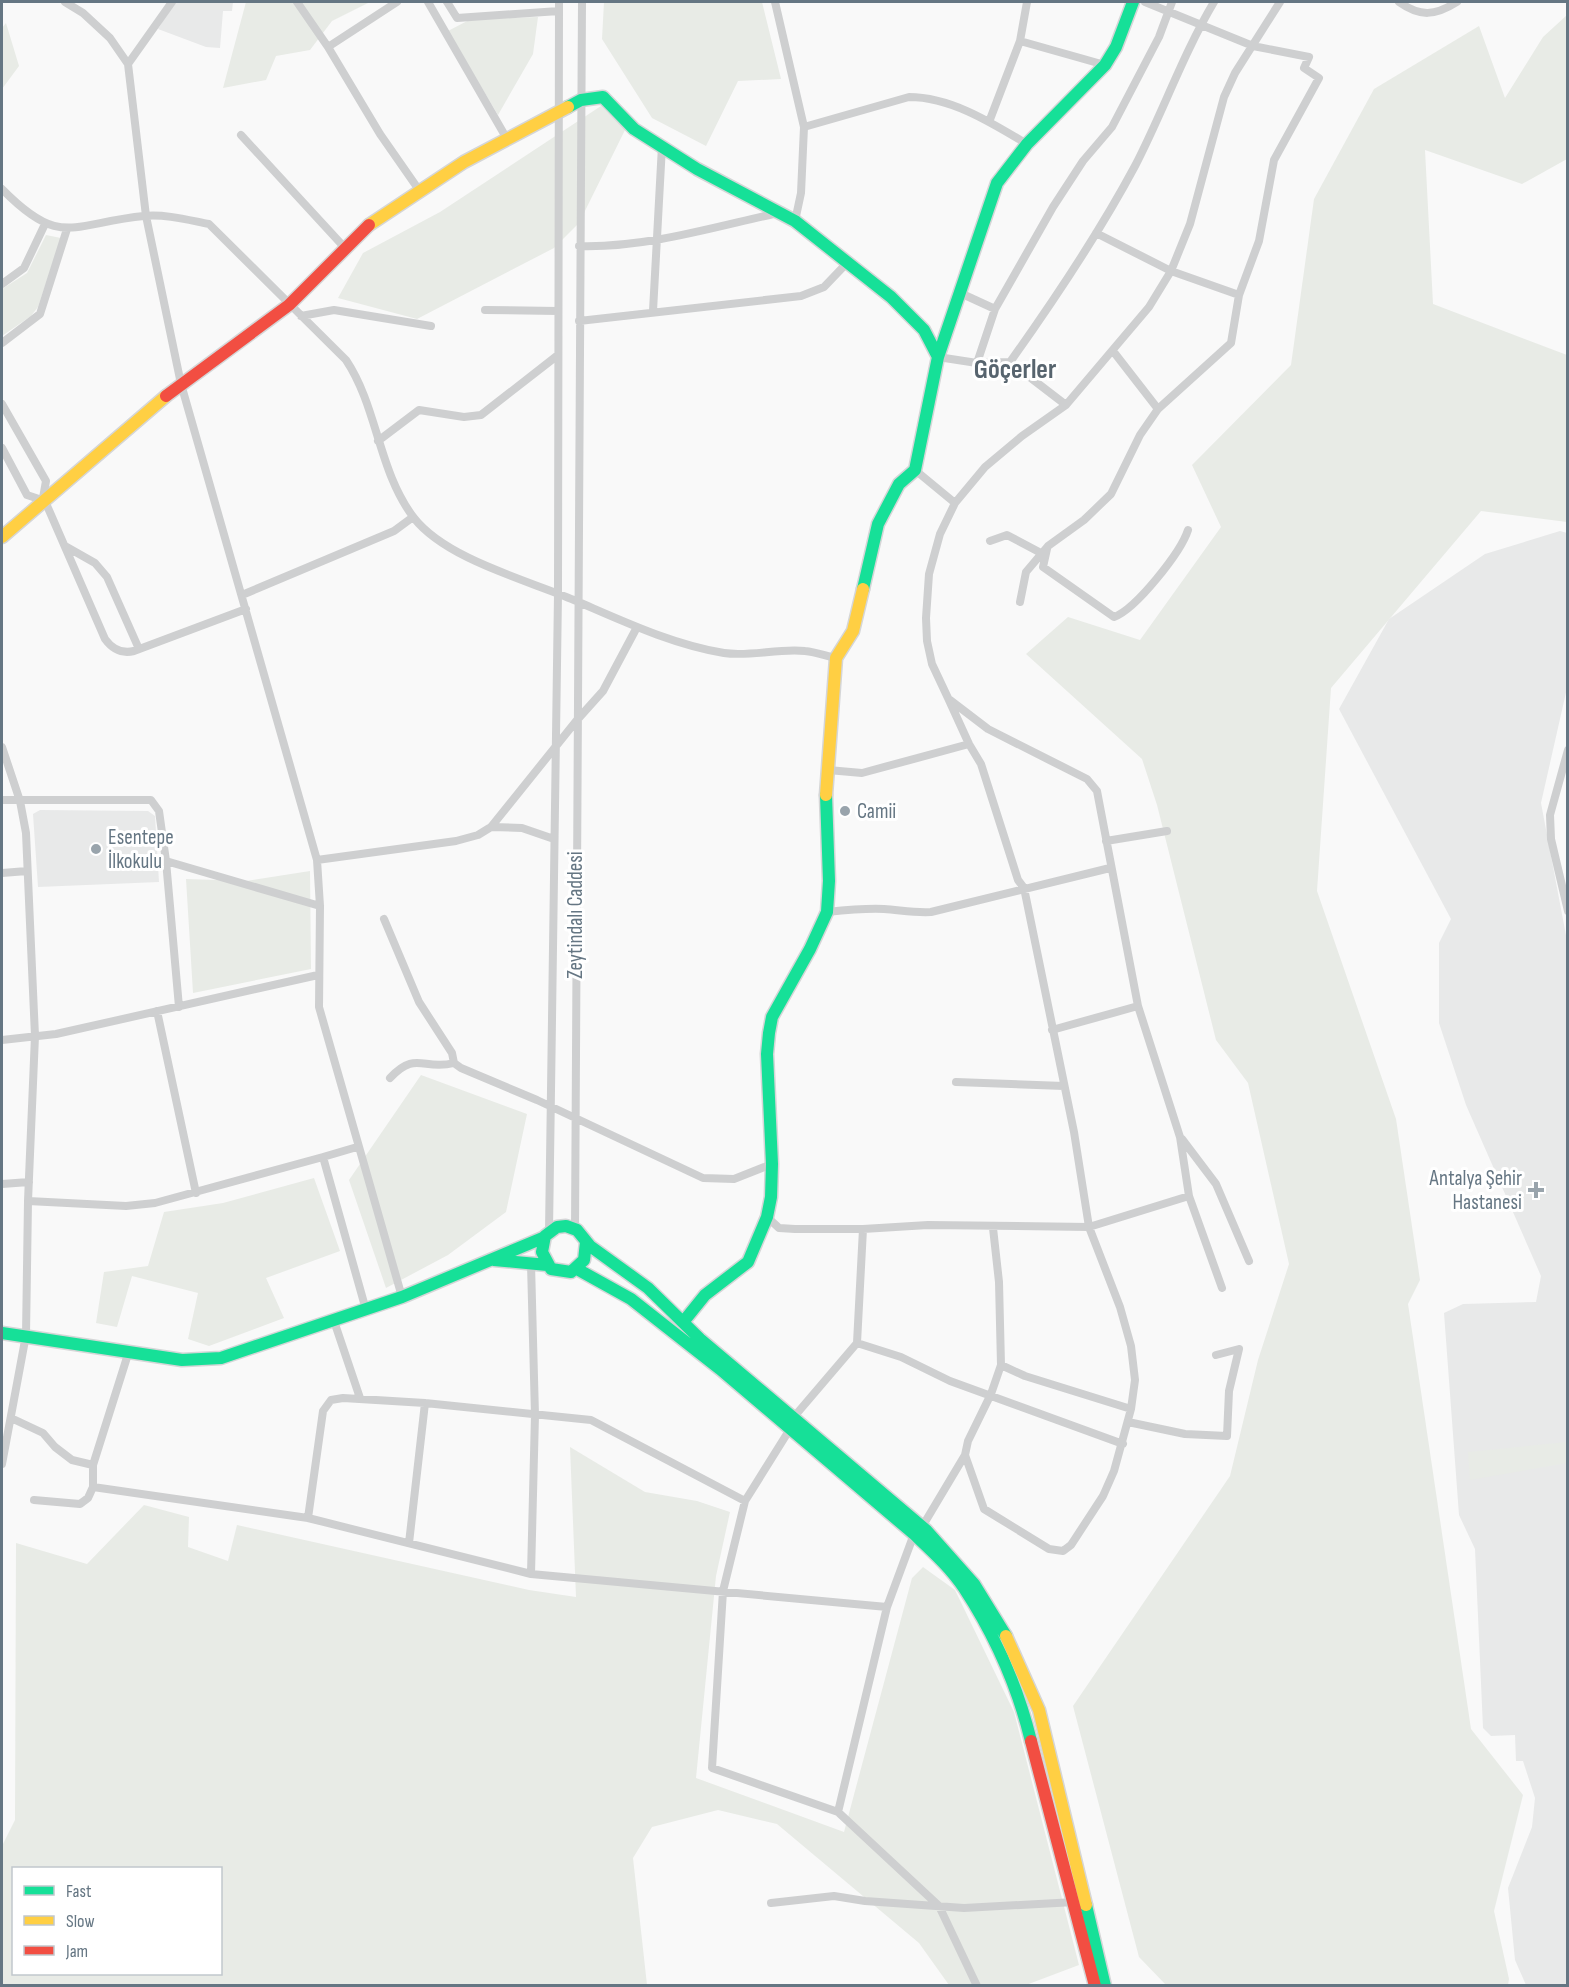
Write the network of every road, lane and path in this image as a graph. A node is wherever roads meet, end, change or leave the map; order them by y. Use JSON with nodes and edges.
{"nodes":[{"id":1,"x":65,"y":2,"type":"edge"},
{"id":2,"x":172,"y":2,"type":"edge"},
{"id":3,"x":297,"y":2,"type":"edge"},
{"id":4,"x":397,"y":2,"type":"edge"},
{"id":5,"x":428,"y":2,"type":"edge"},
{"id":6,"x":447,"y":2,"type":"edge"},
{"id":7,"x":582,"y":2,"type":"edge"},
{"id":8,"x":776,"y":2,"type":"edge"},
{"id":9,"x":1027,"y":2,"type":"edge"},
{"id":10,"x":1133,"y":2,"type":"edge"},
{"id":11,"x":1145,"y":2,"type":"edge"},
{"id":12,"x":1172,"y":2,"type":"edge"},
{"id":13,"x":1214,"y":2,"type":"edge"},
{"id":14,"x":1280,"y":2,"type":"edge"},
{"id":15,"x":1399,"y":2,"type":"edge"},
{"id":16,"x":1457,"y":2,"type":"edge"},
{"id":17,"x":559,"y":6,"type":"edge"},
{"id":18,"x":1168,"y":12,"type":"junction"},
{"id":19,"x":1200,"y":25,"type":"junction"},
{"id":20,"x":1020,"y":41,"type":"junction"},
{"id":21,"x":1253,"y":46,"type":"junction"},
{"id":22,"x":328,"y":47,"type":"junction"},
{"id":23,"x":128,"y":64,"type":"junction"},
{"id":24,"x":1105,"y":65,"type":"junction"},
{"id":25,"x":581,"y":100,"type":"junction"},
{"id":26,"x":557,"y":112,"type":"junction"},
{"id":27,"x":989,"y":122,"type":"junction"},
{"id":28,"x":804,"y":127,"type":"junction"},
{"id":29,"x":241,"y":135,"type":"dead end"},
{"id":30,"x":507,"y":139,"type":"junction"},
{"id":31,"x":1027,"y":144,"type":"junction"},
{"id":32,"x":662,"y":146,"type":"junction"},
{"id":33,"x":2,"y":189,"type":"edge"},
{"id":34,"x":420,"y":190,"type":"junction"},
{"id":35,"x":779,"y":212,"type":"junction"},
{"id":36,"x":146,"y":216,"type":"junction"},
{"id":37,"x":795,"y":221,"type":"junction"},
{"id":38,"x":45,"y":224,"type":"junction"},
{"id":39,"x":67,"y":229,"type":"junction"},
{"id":40,"x":1096,"y":233,"type":"junction"},
{"id":41,"x":657,"y":239,"type":"junction"},
{"id":42,"x":579,"y":246,"type":"junction"},
{"id":43,"x":345,"y":248,"type":"junction"},
{"id":44,"x":846,"y":264,"type":"junction"},
{"id":45,"x":1171,"y":271,"type":"junction"},
{"id":46,"x":2,"y":284,"type":"edge"},
{"id":47,"x":958,"y":292,"type":"junction"},
{"id":48,"x":1239,"y":295,"type":"junction"},
{"id":49,"x":289,"y":304,"type":"junction"},
{"id":50,"x":995,"y":309,"type":"junction"},
{"id":51,"x":486,"y":310,"type":"dead end"},
{"id":52,"x":558,"y":311,"type":"junction"},
{"id":53,"x":653,"y":311,"type":"junction"},
{"id":54,"x":301,"y":316,"type":"junction"},
{"id":55,"x":579,"y":321,"type":"junction"},
{"id":56,"x":431,"y":326,"type":"dead end"},
{"id":57,"x":2,"y":343,"type":"edge"},
{"id":58,"x":1113,"y":351,"type":"junction"},
{"id":59,"x":558,"y":355,"type":"junction"},
{"id":60,"x":938,"y":357,"type":"junction"},
{"id":61,"x":1010,"y":362,"type":"junction"},
{"id":62,"x":977,"y":363,"type":"junction"},
{"id":63,"x":181,"y":384,"type":"junction"},
{"id":64,"x":2,"y":404,"type":"edge"},
{"id":65,"x":1066,"y":405,"type":"junction"},
{"id":66,"x":1158,"y":409,"type":"junction"},
{"id":67,"x":378,"y":441,"type":"junction"},
{"id":68,"x":2,"y":448,"type":"edge"},
{"id":69,"x":915,"y":470,"type":"junction"},
{"id":70,"x":44,"y":500,"type":"junction"},
{"id":71,"x":955,"y":503,"type":"junction"},
{"id":72,"x":414,"y":517,"type":"junction"},
{"id":73,"x":1188,"y":530,"type":"dead end"},
{"id":74,"x":2,"y":537,"type":"edge"},
{"id":75,"x":990,"y":541,"type":"dead end"},
{"id":76,"x":64,"y":546,"type":"junction"},
{"id":77,"x":1048,"y":546,"type":"junction"},
{"id":78,"x":1041,"y":553,"type":"junction"},
{"id":79,"x":558,"y":594,"type":"junction"},
{"id":80,"x":242,"y":596,"type":"junction"},
{"id":81,"x":577,"y":602,"type":"junction"},
{"id":82,"x":1020,"y":602,"type":"dead end"},
{"id":83,"x":246,"y":609,"type":"junction"},
{"id":84,"x":636,"y":629,"type":"junction"},
{"id":85,"x":139,"y":649,"type":"junction"},
{"id":86,"x":836,"y":658,"type":"junction"},
{"id":87,"x":948,"y":698,"type":"junction"},
{"id":88,"x":577,"y":720,"type":"junction"},
{"id":89,"x":969,"y":744,"type":"junction"},
{"id":90,"x":556,"y":746,"type":"junction"},
{"id":91,"x":2,"y":747,"type":"edge"},
{"id":92,"x":1568,"y":750,"type":"edge"},
{"id":93,"x":828,"y":770,"type":"junction"},
{"id":94,"x":2,"y":800,"type":"edge"},
{"id":95,"x":20,"y":801,"type":"junction"},
{"id":96,"x":491,"y":827,"type":"junction"},
{"id":97,"x":1167,"y":831,"type":"dead end"},
{"id":98,"x":554,"y":839,"type":"junction"},
{"id":99,"x":1106,"y":841,"type":"junction"},
{"id":100,"x":317,"y":860,"type":"junction"},
{"id":101,"x":166,"y":861,"type":"junction"},
{"id":102,"x":1110,"y":868,"type":"junction"},
{"id":103,"x":27,"y":871,"type":"junction"},
{"id":104,"x":2,"y":873,"type":"edge"},
{"id":105,"x":1024,"y":888,"type":"junction"},
{"id":106,"x":320,"y":906,"type":"junction"},
{"id":107,"x":1568,"y":911,"type":"edge"},
{"id":108,"x":827,"y":912,"type":"junction"},
{"id":109,"x":384,"y":919,"type":"dead end"},
{"id":110,"x":318,"y":975,"type":"junction"},
{"id":111,"x":1138,"y":1006,"type":"junction"},
{"id":112,"x":179,"y":1007,"type":"junction"},
{"id":113,"x":158,"y":1011,"type":"junction"},
{"id":114,"x":1052,"y":1030,"type":"junction"},
{"id":115,"x":35,"y":1036,"type":"junction"},
{"id":116,"x":2,"y":1040,"type":"edge"},
{"id":117,"x":454,"y":1063,"type":"junction"},
{"id":118,"x":390,"y":1078,"type":"dead end"},
{"id":119,"x":956,"y":1082,"type":"dead end"},
{"id":120,"x":1064,"y":1086,"type":"junction"},
{"id":121,"x":550,"y":1106,"type":"junction"},
{"id":122,"x":573,"y":1117,"type":"junction"},
{"id":123,"x":1180,"y":1137,"type":"junction"},
{"id":124,"x":357,"y":1147,"type":"junction"},
{"id":125,"x":323,"y":1157,"type":"junction"},
{"id":126,"x":772,"y":1164,"type":"junction"},
{"id":127,"x":29,"y":1182,"type":"junction"},
{"id":128,"x":2,"y":1184,"type":"edge"},
{"id":129,"x":196,"y":1193,"type":"junction"},
{"id":130,"x":1189,"y":1196,"type":"junction"},
{"id":131,"x":28,"y":1201,"type":"junction"},
{"id":132,"x":767,"y":1217,"type":"junction"},
{"id":133,"x":1089,"y":1227,"type":"junction"},
{"id":134,"x":993,"y":1228,"type":"junction"},
{"id":135,"x":575,"y":1229,"type":"junction"},
{"id":136,"x":863,"y":1229,"type":"junction"},
{"id":137,"x":547,"y":1234,"type":"junction"},
{"id":138,"x":586,"y":1242,"type":"junction"},
{"id":139,"x":492,"y":1260,"type":"junction"},
{"id":140,"x":1249,"y":1261,"type":"dead end"},
{"id":141,"x":531,"y":1264,"type":"junction"},
{"id":142,"x":546,"y":1264,"type":"junction"},
{"id":143,"x":577,"y":1269,"type":"junction"},
{"id":144,"x":1222,"y":1288,"type":"dead end"},
{"id":145,"x":402,"y":1297,"type":"junction"},
{"id":146,"x":366,"y":1310,"type":"junction"},
{"id":147,"x":684,"y":1321,"type":"junction"},
{"id":148,"x":334,"y":1322,"type":"junction"},
{"id":149,"x":2,"y":1333,"type":"edge"},
{"id":150,"x":26,"y":1335,"type":"junction"},
{"id":151,"x":857,"y":1343,"type":"junction"},
{"id":152,"x":129,"y":1351,"type":"junction"},
{"id":153,"x":1216,"y":1355,"type":"dead end"},
{"id":154,"x":1001,"y":1365,"type":"junction"},
{"id":155,"x":991,"y":1394,"type":"junction"},
{"id":156,"x":360,"y":1398,"type":"junction"},
{"id":157,"x":425,"y":1403,"type":"junction"},
{"id":158,"x":1131,"y":1408,"type":"junction"},
{"id":159,"x":535,"y":1415,"type":"junction"},
{"id":160,"x":11,"y":1418,"type":"junction"},
{"id":161,"x":1128,"y":1422,"type":"junction"},
{"id":162,"x":791,"y":1424,"type":"junction"},
{"id":163,"x":1123,"y":1444,"type":"junction"},
{"id":164,"x":965,"y":1455,"type":"junction"},
{"id":165,"x":2,"y":1464,"type":"edge"},
{"id":166,"x":93,"y":1465,"type":"junction"},
{"id":167,"x":93,"y":1487,"type":"junction"},
{"id":168,"x":34,"y":1500,"type":"dead end"},
{"id":169,"x":745,"y":1501,"type":"junction"},
{"id":170,"x":308,"y":1518,"type":"junction"},
{"id":171,"x":918,"y":1530,"type":"junction"},
{"id":172,"x":409,"y":1543,"type":"junction"},
{"id":173,"x":531,"y":1574,"type":"junction"},
{"id":174,"x":723,"y":1591,"type":"junction"},
{"id":175,"x":887,"y":1607,"type":"junction"},
{"id":176,"x":838,"y":1812,"type":"junction"},
{"id":177,"x":1075,"y":1902,"type":"junction"},
{"id":178,"x":771,"y":1903,"type":"dead end"},
{"id":179,"x":939,"y":1906,"type":"junction"},
{"id":180,"x":977,"y":1986,"type":"edge"},
{"id":181,"x":1095,"y":1986,"type":"edge"},
{"id":182,"x":1106,"y":1986,"type":"edge"}],
"edges":[{"from":1,"to":23,"type":"street"},
{"from":2,"to":23,"type":"street"},
{"from":3,"to":22,"type":"street"},
{"from":4,"to":22,"type":"street"},
{"from":5,"to":30,"type":"street"},
{"from":6,"to":17,"type":"street"},
{"from":7,"to":25,"type":"street","name":"Zeytindalı Caddesi"},
{"from":8,"to":28,"type":"street"},
{"from":9,"to":20,"type":"street"},
{"from":10,"to":24,"type":"street"},
{"from":11,"to":18,"type":"street"},
{"from":12,"to":18,"type":"street"},
{"from":13,"to":19,"type":"street"},
{"from":14,"to":21,"type":"street"},
{"from":15,"to":16,"type":"street"},
{"from":17,"to":26,"type":"street"},
{"from":18,"to":19,"type":"street"},
{"from":18,"to":50,"type":"street"},
{"from":19,"to":21,"type":"street"},
{"from":19,"to":40,"type":"street"},
{"from":20,"to":24,"type":"street"},
{"from":20,"to":27,"type":"street"},
{"from":21,"to":45,"type":"street"},
{"from":21,"to":48,"type":"street"},
{"from":22,"to":34,"type":"street"},
{"from":23,"to":36,"type":"street"},
{"from":24,"to":31,"type":"street"},
{"from":25,"to":26,"type":"street"},
{"from":25,"to":32,"type":"street"},
{"from":25,"to":42,"type":"street","name":"Zeytindalı Caddesi"},
{"from":26,"to":30,"type":"street"},
{"from":26,"to":52,"type":"street"},
{"from":27,"to":28,"type":"street"},
{"from":27,"to":31,"type":"street"},
{"from":28,"to":37,"type":"street"},
{"from":29,"to":43,"type":"street"},
{"from":30,"to":34,"type":"street"},
{"from":31,"to":47,"type":"street"},
{"from":32,"to":35,"type":"street"},
{"from":32,"to":41,"type":"street"},
{"from":33,"to":38,"type":"street"},
{"from":34,"to":43,"type":"street"},
{"from":35,"to":37,"type":"street"},
{"from":35,"to":41,"type":"street"},
{"from":36,"to":39,"type":"street"},
{"from":36,"to":49,"type":"street"},
{"from":36,"to":63,"type":"street"},
{"from":37,"to":44,"type":"street"},
{"from":38,"to":39,"type":"street"},
{"from":38,"to":46,"type":"street"},
{"from":39,"to":57,"type":"street"},
{"from":40,"to":45,"type":"street"},
{"from":40,"to":61,"type":"street"},
{"from":41,"to":42,"type":"street"},
{"from":41,"to":53,"type":"street"},
{"from":42,"to":55,"type":"street","name":"Zeytindalı Caddesi"},
{"from":43,"to":49,"type":"street"},
{"from":44,"to":53,"type":"street"},
{"from":44,"to":60,"type":"street"},
{"from":45,"to":48,"type":"street"},
{"from":45,"to":58,"type":"street"},
{"from":47,"to":50,"type":"street"},
{"from":47,"to":60,"type":"street"},
{"from":48,"to":66,"type":"street"},
{"from":49,"to":54,"type":"street"},
{"from":49,"to":63,"type":"street"},
{"from":50,"to":62,"type":"street"},
{"from":51,"to":52,"type":"street"},
{"from":52,"to":59,"type":"street"},
{"from":53,"to":55,"type":"street"},
{"from":54,"to":56,"type":"street"},
{"from":54,"to":67,"type":"street"},
{"from":55,"to":81,"type":"street","name":"Zeytindalı Caddesi"},
{"from":58,"to":65,"type":"street"},
{"from":58,"to":66,"type":"street"},
{"from":59,"to":67,"type":"street"},
{"from":59,"to":79,"type":"street"},
{"from":60,"to":62,"type":"street"},
{"from":60,"to":69,"type":"street"},
{"from":61,"to":62,"type":"street"},
{"from":61,"to":65,"type":"street"},
{"from":63,"to":70,"type":"street"},
{"from":63,"to":80,"type":"street"},
{"from":64,"to":70,"type":"street"},
{"from":65,"to":71,"type":"street"},
{"from":66,"to":77,"type":"street"},
{"from":67,"to":72,"type":"street"},
{"from":68,"to":70,"type":"street"},
{"from":69,"to":71,"type":"street"},
{"from":69,"to":86,"type":"street"},
{"from":70,"to":74,"type":"street"},
{"from":70,"to":76,"type":"street"},
{"from":71,"to":87,"type":"street"},
{"from":72,"to":79,"type":"street"},
{"from":72,"to":80,"type":"street"},
{"from":73,"to":77,"type":"street"},
{"from":75,"to":78,"type":"street"},
{"from":76,"to":85,"type":"street"},
{"from":76,"to":85,"type":"street"},
{"from":77,"to":78,"type":"street"},
{"from":78,"to":82,"type":"street"},
{"from":79,"to":81,"type":"street"},
{"from":79,"to":90,"type":"street"},
{"from":80,"to":83,"type":"street"},
{"from":81,"to":84,"type":"street"},
{"from":81,"to":88,"type":"street","name":"Zeytindalı Caddesi"},
{"from":83,"to":85,"type":"street"},
{"from":83,"to":100,"type":"street"},
{"from":84,"to":86,"type":"street"},
{"from":84,"to":88,"type":"street"},
{"from":86,"to":93,"type":"street"},
{"from":87,"to":89,"type":"street"},
{"from":87,"to":99,"type":"street"},
{"from":88,"to":90,"type":"street"},
{"from":88,"to":122,"type":"street","name":"Zeytindalı Caddesi"},
{"from":89,"to":93,"type":"street"},
{"from":89,"to":105,"type":"street"},
{"from":90,"to":96,"type":"street"},
{"from":90,"to":98,"type":"street"},
{"from":91,"to":95,"type":"street"},
{"from":92,"to":107,"type":"street"},
{"from":93,"to":108,"type":"street"},
{"from":94,"to":95,"type":"street"},
{"from":95,"to":101,"type":"street"},
{"from":95,"to":103,"type":"street"},
{"from":96,"to":98,"type":"street"},
{"from":96,"to":100,"type":"street"},
{"from":97,"to":99,"type":"street"},
{"from":98,"to":121,"type":"street"},
{"from":99,"to":102,"type":"street"},
{"from":100,"to":106,"type":"street"},
{"from":101,"to":106,"type":"street"},
{"from":101,"to":112,"type":"street"},
{"from":102,"to":105,"type":"street"},
{"from":102,"to":111,"type":"street"},
{"from":103,"to":104,"type":"street"},
{"from":103,"to":115,"type":"street"},
{"from":105,"to":108,"type":"street"},
{"from":105,"to":114,"type":"street"},
{"from":106,"to":110,"type":"street"},
{"from":108,"to":126,"type":"street"},
{"from":109,"to":117,"type":"street"},
{"from":110,"to":112,"type":"street"},
{"from":110,"to":124,"type":"street"},
{"from":111,"to":114,"type":"street"},
{"from":111,"to":123,"type":"street"},
{"from":112,"to":113,"type":"street"},
{"from":113,"to":115,"type":"street"},
{"from":113,"to":129,"type":"street"},
{"from":114,"to":120,"type":"street"},
{"from":115,"to":116,"type":"street"},
{"from":115,"to":127,"type":"street"},
{"from":117,"to":118,"type":"street"},
{"from":117,"to":121,"type":"street"},
{"from":119,"to":120,"type":"street"},
{"from":120,"to":133,"type":"street"},
{"from":121,"to":122,"type":"street"},
{"from":121,"to":137,"type":"street"},
{"from":122,"to":126,"type":"street"},
{"from":122,"to":135,"type":"street","name":"Zeytindalı Caddesi"},
{"from":123,"to":130,"type":"street"},
{"from":123,"to":140,"type":"street"},
{"from":124,"to":125,"type":"street"},
{"from":124,"to":145,"type":"street"},
{"from":125,"to":129,"type":"street"},
{"from":125,"to":146,"type":"street"},
{"from":126,"to":132,"type":"street"},
{"from":127,"to":128,"type":"street"},
{"from":127,"to":131,"type":"street"},
{"from":129,"to":131,"type":"street"},
{"from":130,"to":133,"type":"street"},
{"from":130,"to":144,"type":"street"},
{"from":131,"to":150,"type":"street"},
{"from":132,"to":136,"type":"street"},
{"from":132,"to":147,"type":"street"},
{"from":133,"to":134,"type":"street"},
{"from":133,"to":158,"type":"street"},
{"from":134,"to":136,"type":"street"},
{"from":134,"to":154,"type":"street"},
{"from":135,"to":137,"type":"street"},
{"from":135,"to":138,"type":"street"},
{"from":136,"to":151,"type":"street"},
{"from":137,"to":139,"type":"street"},
{"from":137,"to":142,"type":"street"},
{"from":138,"to":143,"type":"street"},
{"from":138,"to":147,"type":"street"},
{"from":139,"to":141,"type":"street"},
{"from":139,"to":145,"type":"street"},
{"from":141,"to":142,"type":"street"},
{"from":141,"to":159,"type":"street"},
{"from":142,"to":143,"type":"street"},
{"from":143,"to":162,"type":"street"},
{"from":145,"to":146,"type":"street"},
{"from":146,"to":148,"type":"street"},
{"from":147,"to":162,"type":"street"},
{"from":148,"to":152,"type":"street"},
{"from":148,"to":156,"type":"street"},
{"from":149,"to":150,"type":"street"},
{"from":150,"to":152,"type":"street"},
{"from":150,"to":160,"type":"street"},
{"from":151,"to":155,"type":"street"},
{"from":151,"to":162,"type":"street"},
{"from":152,"to":166,"type":"street"},
{"from":153,"to":161,"type":"street"},
{"from":154,"to":155,"type":"street"},
{"from":154,"to":158,"type":"street"},
{"from":155,"to":163,"type":"street"},
{"from":155,"to":164,"type":"street"},
{"from":156,"to":157,"type":"street"},
{"from":156,"to":170,"type":"street"},
{"from":157,"to":159,"type":"street"},
{"from":157,"to":172,"type":"street"},
{"from":158,"to":161,"type":"street"},
{"from":159,"to":169,"type":"street"},
{"from":159,"to":173,"type":"street"},
{"from":160,"to":165,"type":"street"},
{"from":160,"to":166,"type":"street"},
{"from":161,"to":163,"type":"street"},
{"from":162,"to":169,"type":"street"},
{"from":162,"to":171,"type":"street"},
{"from":163,"to":164,"type":"street"},
{"from":164,"to":171,"type":"street"},
{"from":166,"to":167,"type":"street"},
{"from":167,"to":168,"type":"street"},
{"from":167,"to":170,"type":"street"},
{"from":169,"to":174,"type":"street"},
{"from":170,"to":172,"type":"street"},
{"from":171,"to":175,"type":"street"},
{"from":171,"to":177,"type":"street"},
{"from":171,"to":182,"type":"street"},
{"from":172,"to":173,"type":"street"},
{"from":173,"to":174,"type":"street"},
{"from":174,"to":175,"type":"street"},
{"from":174,"to":176,"type":"street"},
{"from":175,"to":176,"type":"street"},
{"from":176,"to":179,"type":"street"},
{"from":177,"to":179,"type":"street"},
{"from":177,"to":181,"type":"street"},
{"from":178,"to":179,"type":"street"},
{"from":179,"to":180,"type":"street"}]}
